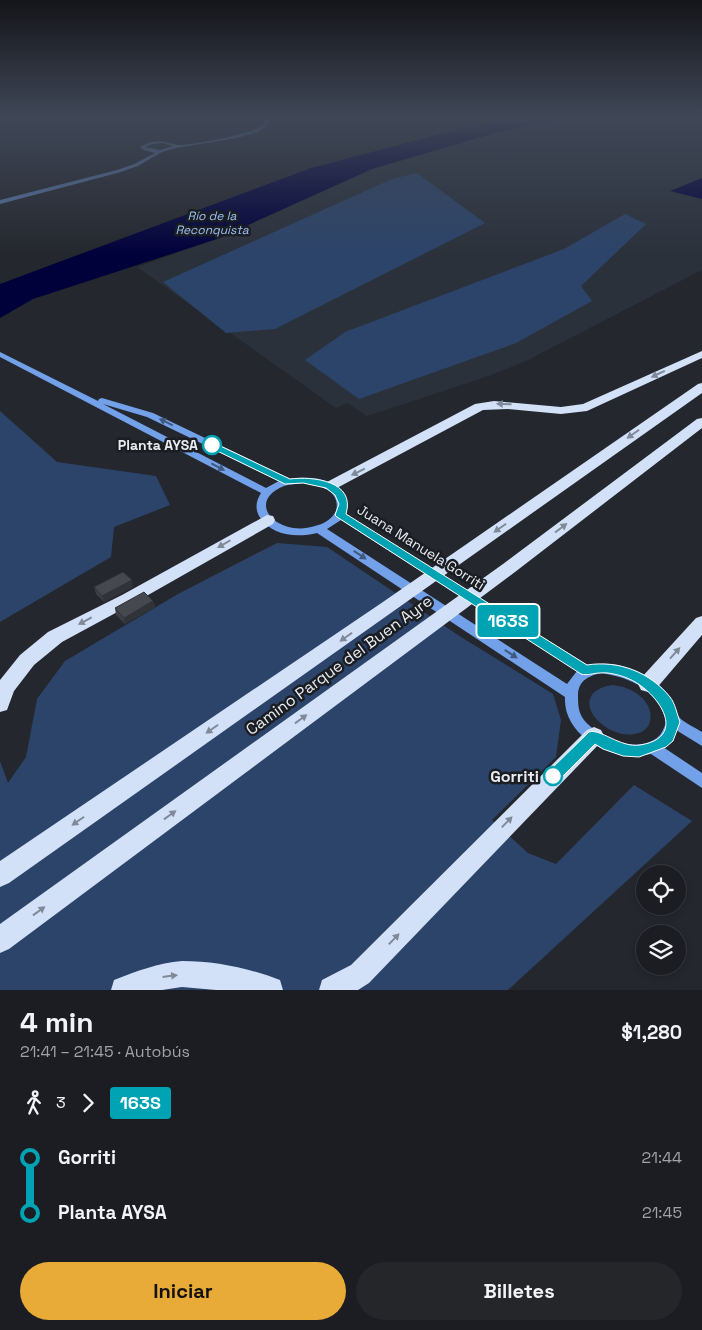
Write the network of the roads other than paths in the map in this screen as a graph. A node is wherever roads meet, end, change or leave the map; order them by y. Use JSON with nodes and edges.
{"nodes":[{"id":1,"x":135,"y":164,"type":"edge"},
{"id":2,"x":0,"y":202,"type":"edge"},
{"id":3,"x":0,"y":354,"type":"edge"},
{"id":4,"x":702,"y":354,"type":"edge"},
{"id":5,"x":702,"y":387,"type":"edge"},
{"id":6,"x":82,"y":395,"type":"junction"},
{"id":7,"x":702,"y":422,"type":"edge"},
{"id":8,"x":289,"y":482,"type":"junction"},
{"id":9,"x":330,"y":486,"type":"junction"},
{"id":10,"x":268,"y":493,"type":"junction"},
{"id":11,"x":340,"y":515,"type":"junction"},
{"id":12,"x":267,"y":520,"type":"junction"},
{"id":13,"x":320,"y":528,"type":"junction"},
{"id":14,"x":702,"y":623,"type":"edge"},
{"id":15,"x":586,"y":671,"type":"junction"},
{"id":16,"x":648,"y":684,"type":"junction"},
{"id":17,"x":570,"y":693,"type":"junction"},
{"id":18,"x":0,"y":704,"type":"edge"},
{"id":19,"x":674,"y":722,"type":"junction"},
{"id":20,"x":594,"y":736,"type":"junction"},
{"id":21,"x":702,"y":740,"type":"edge"},
{"id":22,"x":653,"y":748,"type":"junction"},
{"id":23,"x":702,"y":781,"type":"edge"},
{"id":24,"x":0,"y":875,"type":"edge"},
{"id":25,"x":0,"y":940,"type":"edge"},
{"id":26,"x":124,"y":990,"type":"edge"},
{"id":27,"x":270,"y":990,"type":"edge"},
{"id":28,"x":332,"y":990,"type":"edge"}],
"edges":[{"from":1,"to":2,"type":"street"},
{"from":3,"to":6,"type":"main road"},
{"from":4,"to":9,"type":"highway","one_way":true},
{"from":5,"to":24,"type":"highway","name":"Camino Parque del Buen Ayre","one_way":true},
{"from":8,"to":6,"type":"main road","one_way":true},
{"from":6,"to":10,"type":"main road","one_way":true},
{"from":25,"to":7,"type":"highway","name":"Camino Parque del Buen Ayre","one_way":true},
{"from":8,"to":9,"type":"main road"},
{"from":8,"to":10,"type":"main road"},
{"from":9,"to":11,"type":"main road"},
{"from":10,"to":12,"type":"main road"},
{"from":11,"to":13,"type":"main road"},
{"from":11,"to":15,"type":"main road","name":"Juana Manuela Gorriti"},
{"from":12,"to":13,"type":"main road"},
{"from":12,"to":18,"type":"highway","one_way":true},
{"from":13,"to":17,"type":"main road","one_way":true},
{"from":16,"to":14,"type":"highway","one_way":true},
{"from":15,"to":16,"type":"main road"},
{"from":15,"to":17,"type":"main road"},
{"from":16,"to":19,"type":"main road"},
{"from":17,"to":20,"type":"main road"},
{"from":19,"to":21,"type":"main road"},
{"from":19,"to":22,"type":"main road"},
{"from":20,"to":22,"type":"main road"},
{"from":28,"to":20,"type":"highway","one_way":true},
{"from":22,"to":23,"type":"main road"},
{"from":26,"to":27,"type":"highway","one_way":true}]}
